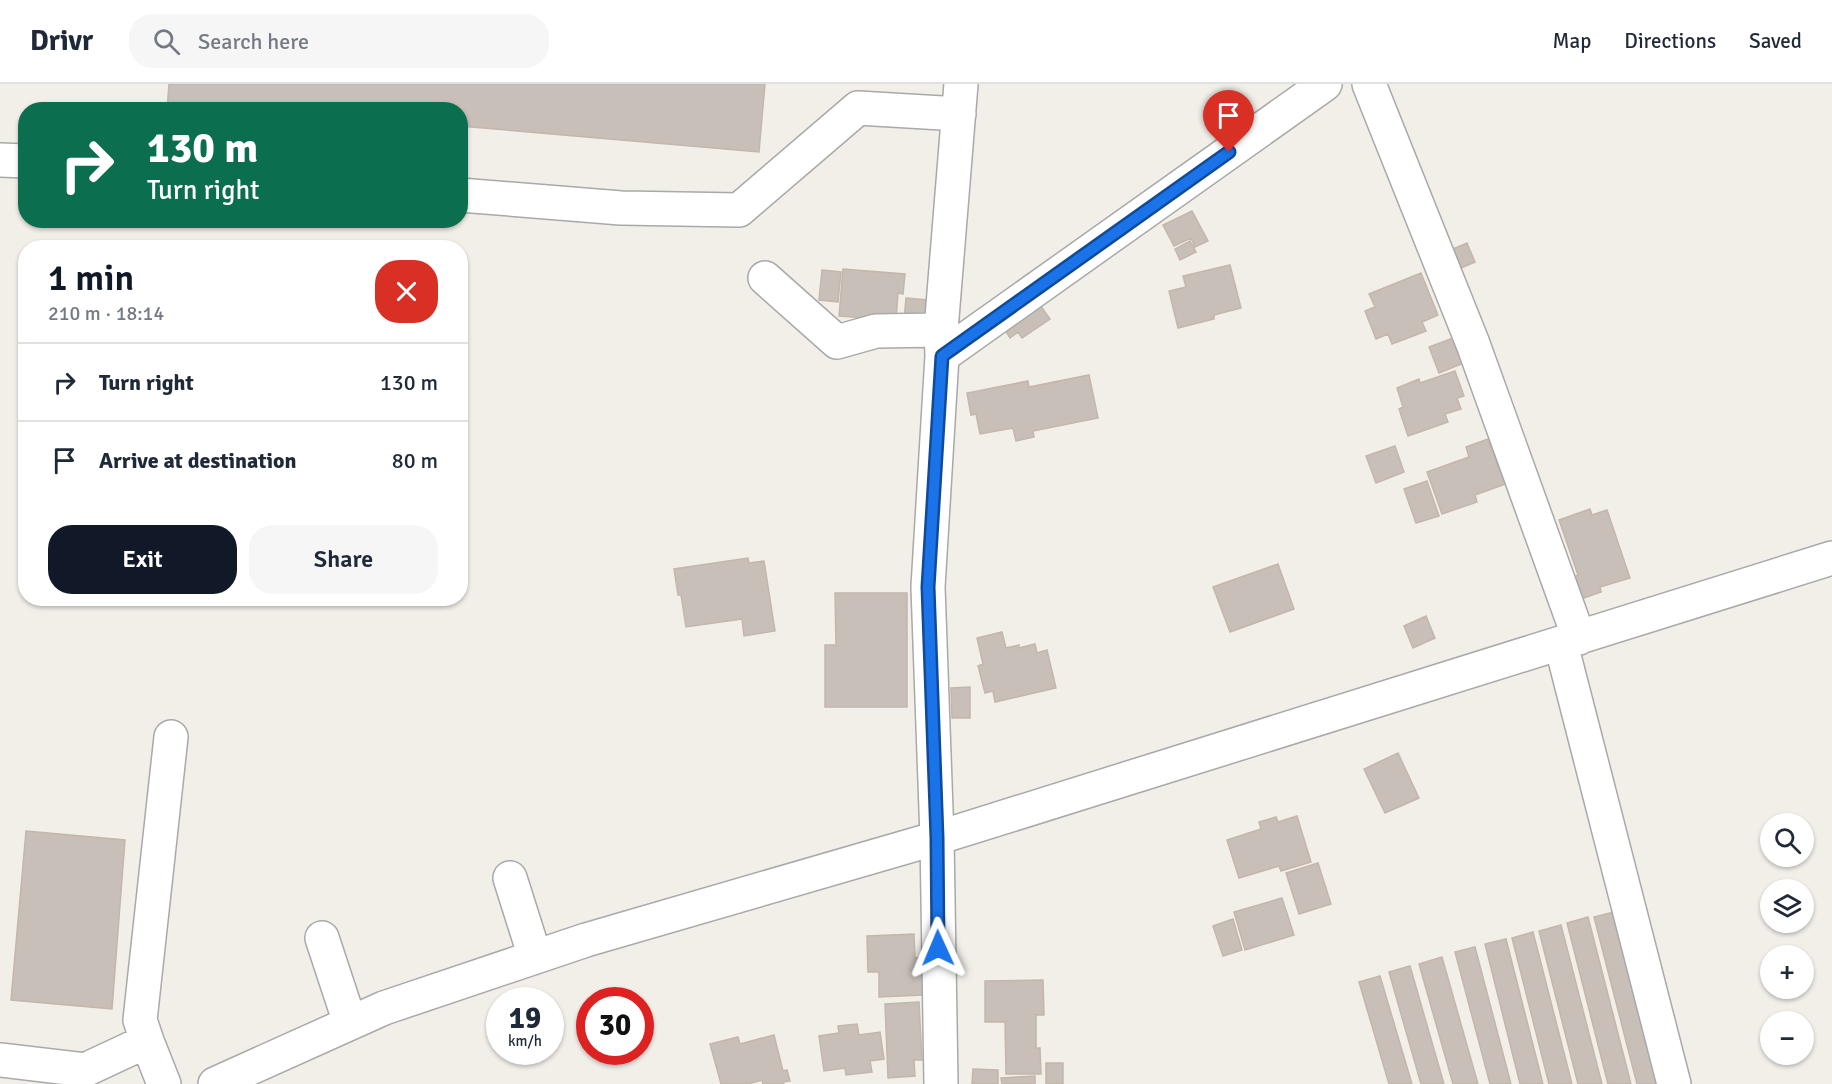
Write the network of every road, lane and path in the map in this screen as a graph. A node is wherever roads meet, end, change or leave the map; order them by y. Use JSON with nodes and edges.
{"nodes":[{"id":1,"x":1325,"y":84,"type":"edge"},
{"id":2,"x":1369,"y":84,"type":"edge"},
{"id":3,"x":860,"y":96,"type":"edge"},
{"id":4,"x":960,"y":99,"type":"edge"},
{"id":5,"x":0,"y":160,"type":"edge"},
{"id":6,"x":18,"y":161,"type":"edge"},
{"id":7,"x":468,"y":196,"type":"edge"},
{"id":8,"x":765,"y":278,"type":"dead end"},
{"id":9,"x":941,"y":343,"type":"junction"},
{"id":10,"x":1832,"y":558,"type":"edge"},
{"id":11,"x":1570,"y":641,"type":"junction"},
{"id":12,"x":171,"y":737,"type":"dead end"},
{"id":13,"x":937,"y":838,"type":"junction"},
{"id":14,"x":510,"y":878,"type":"dead end"},
{"id":15,"x":322,"y":938,"type":"dead end"},
{"id":16,"x":535,"y":957,"type":"junction"},
{"id":17,"x":350,"y":1023,"type":"junction"},
{"id":18,"x":147,"y":1041,"type":"junction"},
{"id":19,"x":0,"y":1060,"type":"edge"},
{"id":20,"x":164,"y":1084,"type":"edge"},
{"id":21,"x":215,"y":1084,"type":"edge"},
{"id":22,"x":941,"y":1084,"type":"edge"},
{"id":23,"x":1674,"y":1084,"type":"edge"}],
"edges":[{"from":1,"to":9,"type":"street"},
{"from":2,"to":11,"type":"street"},
{"from":3,"to":4,"type":"street"},
{"from":3,"to":7,"type":"street"},
{"from":4,"to":9,"type":"street"},
{"from":5,"to":6,"type":"street"},
{"from":8,"to":9,"type":"street"},
{"from":9,"to":13,"type":"street"},
{"from":10,"to":11,"type":"street"},
{"from":11,"to":13,"type":"street"},
{"from":11,"to":23,"type":"street"},
{"from":12,"to":18,"type":"street"},
{"from":13,"to":16,"type":"street"},
{"from":13,"to":22,"type":"street"},
{"from":14,"to":16,"type":"street"},
{"from":15,"to":17,"type":"street"},
{"from":16,"to":17,"type":"street"},
{"from":17,"to":21,"type":"street"},
{"from":18,"to":19,"type":"street"},
{"from":18,"to":20,"type":"street"}]}
